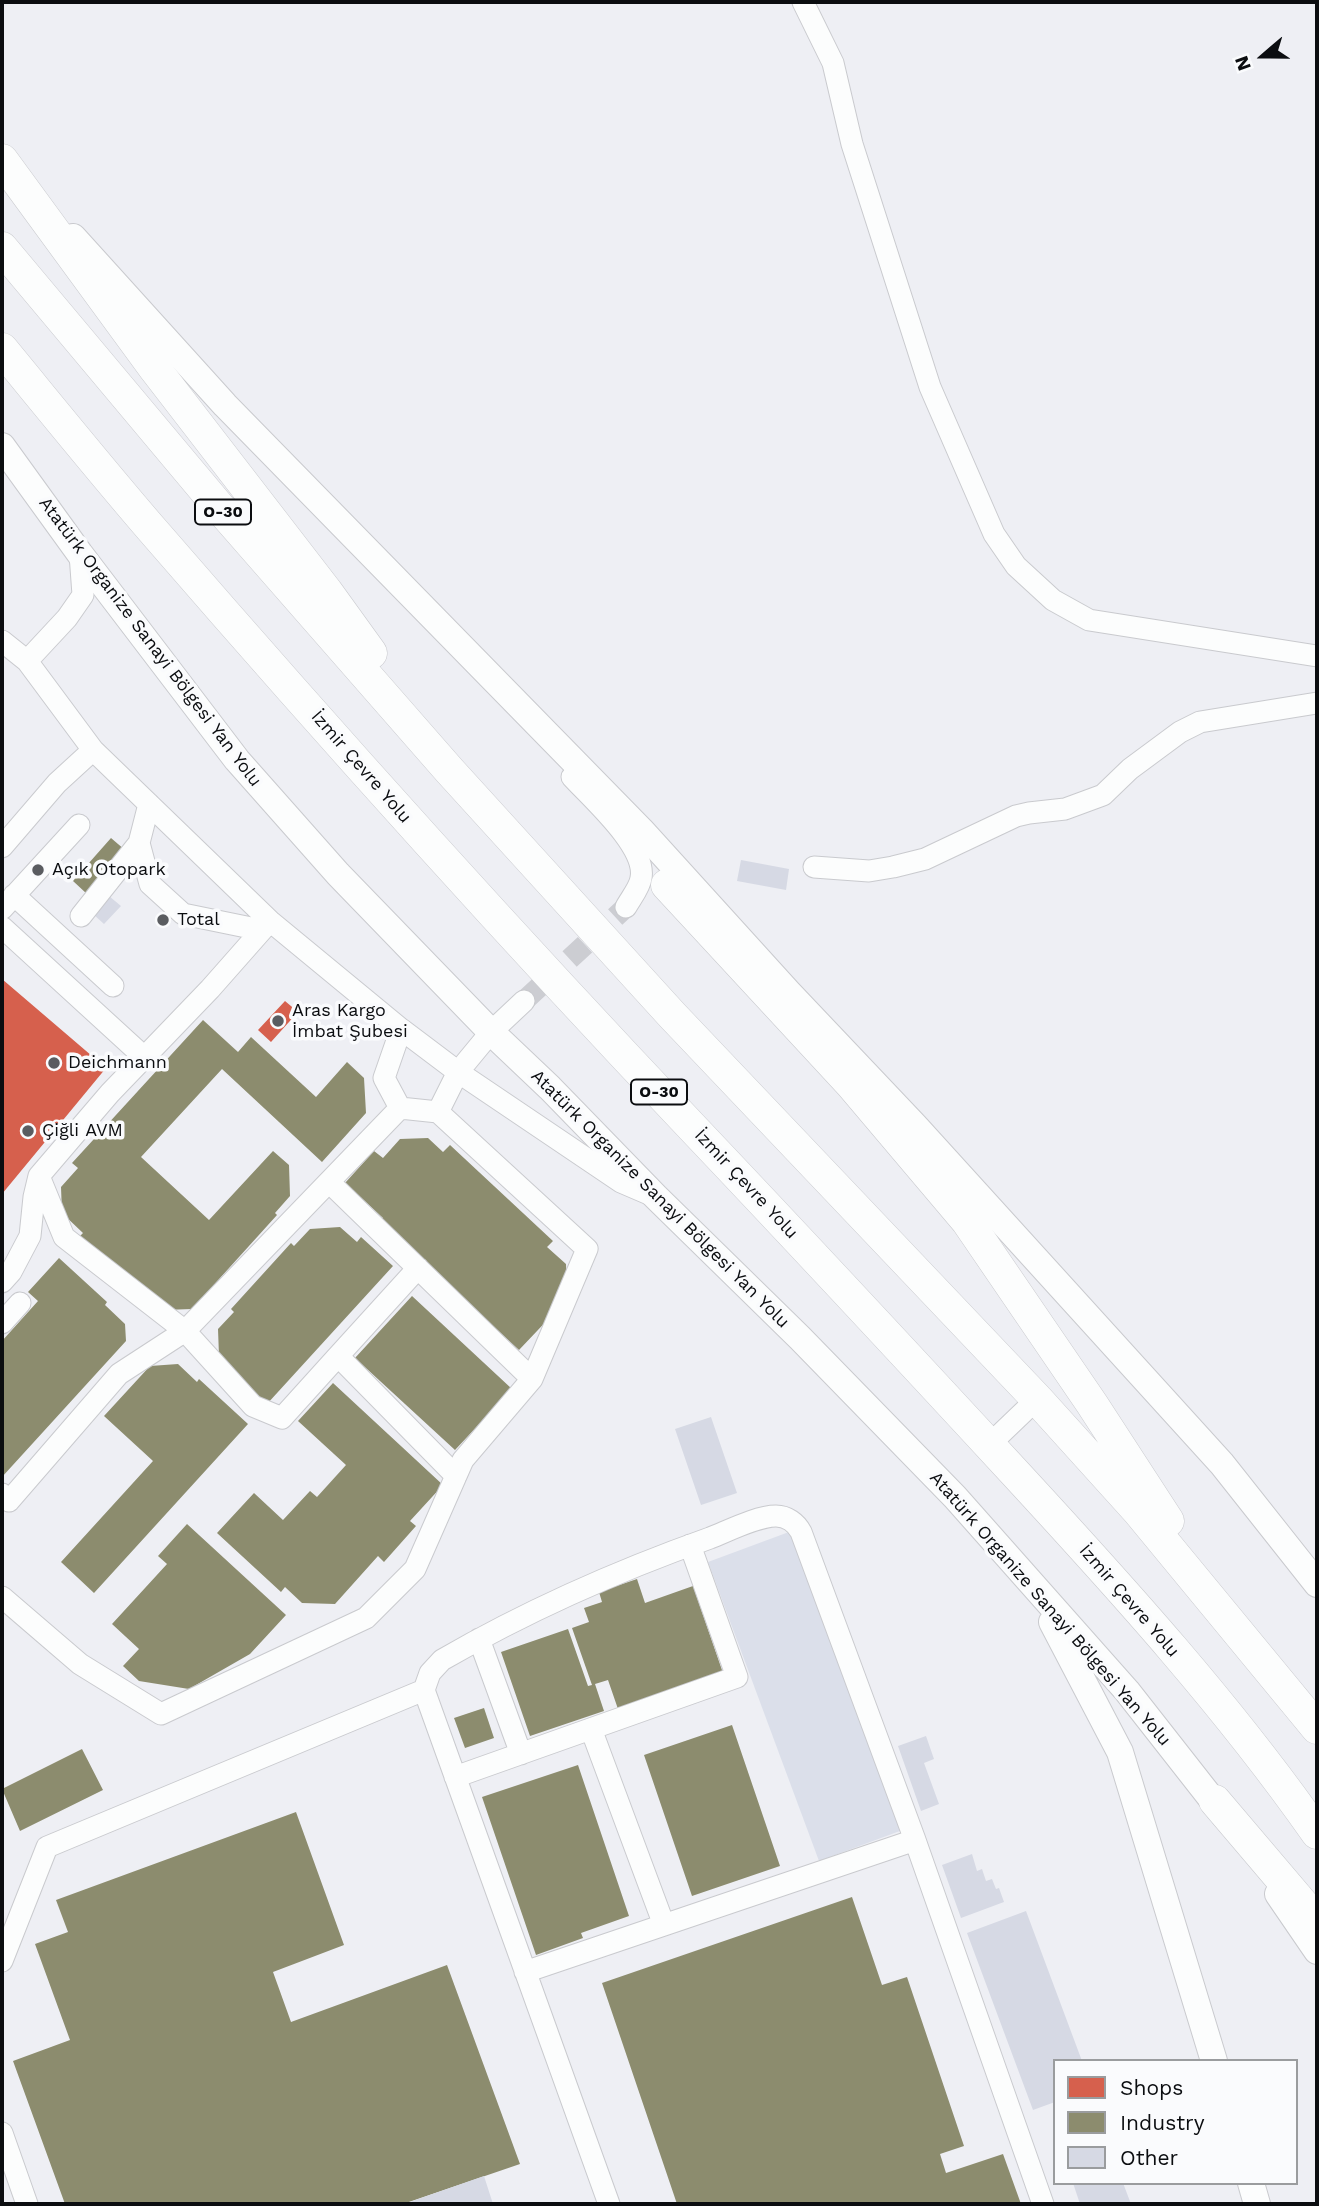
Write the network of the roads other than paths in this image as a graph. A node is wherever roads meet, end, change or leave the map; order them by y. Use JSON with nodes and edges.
{"nodes":[{"id":1,"x":803,"y":2,"type":"edge"},
{"id":2,"x":2,"y":159,"type":"edge"},
{"id":3,"x":2,"y":248,"type":"edge"},
{"id":4,"x":2,"y":349,"type":"edge"},
{"id":5,"x":2,"y":446,"type":"edge"},
{"id":6,"x":80,"y":554,"type":"junction"},
{"id":7,"x":442,"y":624,"type":"junction"},
{"id":8,"x":2,"y":641,"type":"edge"},
{"id":9,"x":1317,"y":656,"type":"edge"},
{"id":10,"x":27,"y":661,"type":"junction"},
{"id":11,"x":1317,"y":703,"type":"edge"},
{"id":12,"x":93,"y":750,"type":"junction"},
{"id":13,"x":449,"y":770,"type":"junction"},
{"id":14,"x":149,"y":804,"type":"junction"},
{"id":15,"x":79,"y":825,"type":"dead end"},
{"id":16,"x":139,"y":843,"type":"junction"},
{"id":17,"x":2,"y":846,"type":"edge"},
{"id":18,"x":814,"y":867,"type":"dead end"},
{"id":19,"x":667,"y":885,"type":"dead end"},
{"id":20,"x":8,"y":902,"type":"edge"},
{"id":21,"x":626,"y":906,"type":"tunnel mouth"},
{"id":22,"x":81,"y":916,"type":"dead end"},
{"id":23,"x":265,"y":926,"type":"junction"},
{"id":24,"x":2,"y":927,"type":"edge"},
{"id":25,"x":51,"y":930,"type":"junction"},
{"id":26,"x":29,"y":952,"type":"junction"},
{"id":27,"x":113,"y":986,"type":"dead end"},
{"id":28,"x":524,"y":1001,"type":"tunnel mouth"},
{"id":29,"x":401,"y":1029,"type":"junction"},
{"id":30,"x":491,"y":1032,"type":"junction"},
{"id":31,"x":144,"y":1057,"type":"junction"},
{"id":32,"x":457,"y":1072,"type":"junction"},
{"id":33,"x":400,"y":1108,"type":"junction"},
{"id":34,"x":438,"y":1112,"type":"junction"},
{"id":35,"x":39,"y":1176,"type":"junction"},
{"id":36,"x":329,"y":1182,"type":"junction"},
{"id":37,"x":656,"y":1197,"type":"junction"},
{"id":38,"x":418,"y":1268,"type":"junction"},
{"id":39,"x":2,"y":1282,"type":"edge"},
{"id":40,"x":20,"y":1303,"type":"dead end"},
{"id":41,"x":2,"y":1323,"type":"edge"},
{"id":42,"x":185,"y":1331,"type":"junction"},
{"id":43,"x":338,"y":1356,"type":"junction"},
{"id":44,"x":532,"y":1379,"type":"junction"},
{"id":45,"x":1037,"y":1399,"type":"junction"},
{"id":46,"x":989,"y":1445,"type":"junction"},
{"id":47,"x":456,"y":1476,"type":"junction"},
{"id":48,"x":2,"y":1494,"type":"edge"},
{"id":49,"x":690,"y":1545,"type":"junction"},
{"id":50,"x":1025,"y":1574,"type":"junction"},
{"id":51,"x":1317,"y":1584,"type":"edge"},
{"id":52,"x":2,"y":1597,"type":"edge"},
{"id":53,"x":1241,"y":1634,"type":"junction"},
{"id":54,"x":479,"y":1639,"type":"junction"},
{"id":55,"x":424,"y":1689,"type":"junction"},
{"id":56,"x":1317,"y":1728,"type":"edge"},
{"id":57,"x":591,"y":1729,"type":"junction"},
{"id":58,"x":521,"y":1754,"type":"junction"},
{"id":59,"x":455,"y":1777,"type":"junction"},
{"id":60,"x":1214,"y":1801,"type":"junction"},
{"id":61,"x":1317,"y":1833,"type":"edge"},
{"id":62,"x":915,"y":1840,"type":"junction"},
{"id":63,"x":1317,"y":1921,"type":"edge"},
{"id":64,"x":664,"y":1925,"type":"junction"},
{"id":65,"x":1317,"y":1951,"type":"edge"},
{"id":66,"x":2,"y":1961,"type":"edge"},
{"id":67,"x":525,"y":1972,"type":"junction"},
{"id":68,"x":1213,"y":2059,"type":"edge"},
{"id":69,"x":2,"y":2133,"type":"edge"},
{"id":70,"x":1252,"y":2185,"type":"edge"},
{"id":71,"x":27,"y":2204,"type":"edge"},
{"id":72,"x":609,"y":2204,"type":"edge"},
{"id":73,"x":1043,"y":2204,"type":"edge"},
{"id":74,"x":1258,"y":2204,"type":"edge"}],
"edges":[{"from":1,"to":9,"type":"street"},
{"from":2,"to":7,"type":"main road"},
{"from":2,"to":13,"type":"highway"},
{"from":3,"to":13,"type":"highway","number":"O-30"},
{"from":4,"to":46,"type":"highway","name":"İzmir Çevre Yolu","number":"O-30"},
{"from":5,"to":6,"type":"main road","name":"Atatürk Organize Sanayi Bölgesi Yan Yolu"},
{"from":6,"to":10,"type":"street"},
{"from":6,"to":30,"type":"main road","name":"Atatürk Organize Sanayi Bölgesi Yan Yolu"},
{"from":7,"to":21,"type":"street"},
{"from":7,"to":51,"type":"main road"},
{"from":8,"to":10,"type":"street"},
{"from":10,"to":12,"type":"street"},
{"from":11,"to":18,"type":"street"},
{"from":12,"to":14,"type":"street"},
{"from":12,"to":17,"type":"street"},
{"from":13,"to":45,"type":"highway","number":"O-30"},
{"from":14,"to":16,"type":"street"},
{"from":14,"to":23,"type":"street"},
{"from":15,"to":20,"type":"street"},
{"from":16,"to":22,"type":"street"},
{"from":16,"to":23,"type":"street"},
{"from":19,"to":53,"type":"highway"},
{"from":20,"to":25,"type":"street"},
{"from":23,"to":29,"type":"street"},
{"from":23,"to":31,"type":"street"},
{"from":24,"to":26,"type":"street"},
{"from":25,"to":26,"type":"street"},
{"from":25,"to":27,"type":"street"},
{"from":26,"to":31,"type":"street"},
{"from":28,"to":30,"type":"street"},
{"from":29,"to":32,"type":"street"},
{"from":29,"to":33,"type":"street"},
{"from":30,"to":32,"type":"street"},
{"from":30,"to":37,"type":"main road","name":"Atatürk Organize Sanayi Bölgesi Yan Yolu"},
{"from":31,"to":35,"type":"street"},
{"from":32,"to":34,"type":"street"},
{"from":32,"to":37,"type":"street"},
{"from":33,"to":34,"type":"street"},
{"from":33,"to":36,"type":"street"},
{"from":34,"to":44,"type":"street"},
{"from":35,"to":39,"type":"street"},
{"from":35,"to":42,"type":"street"},
{"from":36,"to":38,"type":"street"},
{"from":36,"to":42,"type":"street"},
{"from":37,"to":50,"type":"main road","name":"Atatürk Organize Sanayi Bölgesi Yan Yolu"},
{"from":38,"to":43,"type":"street"},
{"from":38,"to":44,"type":"street"},
{"from":40,"to":41,"type":"street"},
{"from":42,"to":43,"type":"street"},
{"from":42,"to":48,"type":"street"},
{"from":43,"to":47,"type":"street"},
{"from":44,"to":47,"type":"street"},
{"from":45,"to":46,"type":"street"},
{"from":45,"to":53,"type":"highway","number":"O-30"},
{"from":46,"to":61,"type":"highway","name":"İzmir Çevre Yolu","number":"O-30"},
{"from":47,"to":52,"type":"street"},
{"from":49,"to":54,"type":"street"},
{"from":49,"to":57,"type":"street"},
{"from":49,"to":62,"type":"street"},
{"from":50,"to":60,"type":"main road","name":"Atatürk Organize Sanayi Bölgesi Yan Yolu"},
{"from":50,"to":68,"type":"main road"},
{"from":53,"to":56,"type":"highway","number":"O-30"},
{"from":54,"to":55,"type":"street"},
{"from":54,"to":58,"type":"street"},
{"from":55,"to":59,"type":"street"},
{"from":55,"to":66,"type":"street"},
{"from":57,"to":58,"type":"street"},
{"from":57,"to":64,"type":"street"},
{"from":58,"to":59,"type":"street"},
{"from":59,"to":67,"type":"street"},
{"from":60,"to":63,"type":"highway"},
{"from":60,"to":65,"type":"main road","name":"Atatürk Organize Sanayi Bölgesi Yan Yolu"},
{"from":62,"to":64,"type":"street"},
{"from":62,"to":73,"type":"street"},
{"from":64,"to":67,"type":"street"},
{"from":67,"to":72,"type":"street"},
{"from":69,"to":71,"type":"street"},
{"from":70,"to":74,"type":"main road"}]}
